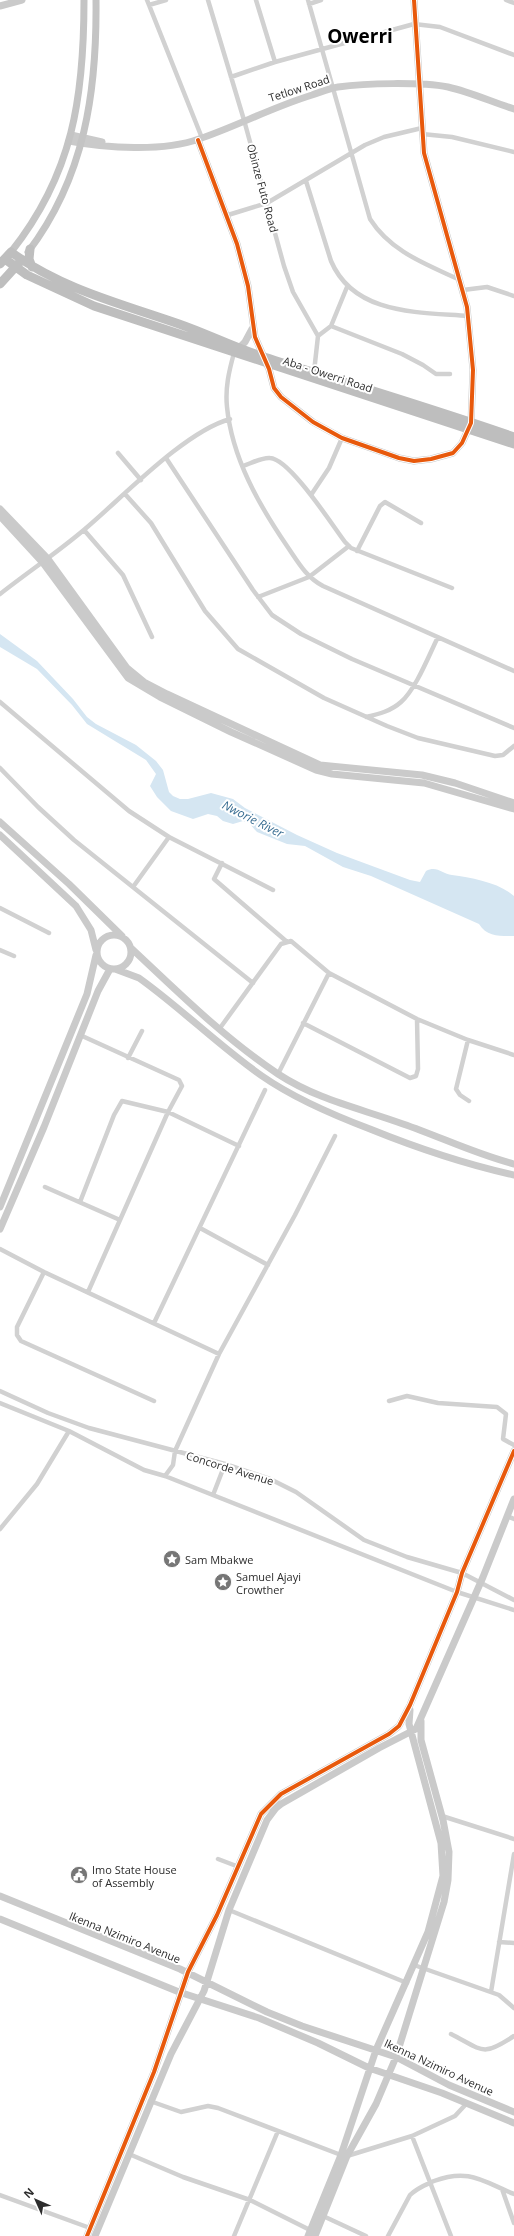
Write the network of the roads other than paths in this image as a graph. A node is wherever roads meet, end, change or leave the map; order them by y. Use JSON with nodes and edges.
{"nodes":[{"id":1,"x":22,"y":0,"type":"edge"},
{"id":2,"x":84,"y":0,"type":"edge"},
{"id":3,"x":96,"y":0,"type":"edge"},
{"id":4,"x":166,"y":0,"type":"edge"},
{"id":5,"x":208,"y":0,"type":"edge"},
{"id":6,"x":256,"y":0,"type":"edge"},
{"id":7,"x":321,"y":0,"type":"edge"},
{"id":8,"x":414,"y":0,"type":"edge"},
{"id":9,"x":506,"y":0,"type":"edge"},
{"id":10,"x":148,"y":2,"type":"edge"},
{"id":11,"x":308,"y":2,"type":"edge"},
{"id":12,"x":514,"y":3,"type":"edge"},
{"id":13,"x":0,"y":6,"type":"edge"},
{"id":14,"x":414,"y":24,"type":"junction"},
{"id":15,"x":322,"y":49,"type":"junction"},
{"id":16,"x":514,"y":55,"type":"edge"},
{"id":17,"x":275,"y":62,"type":"junction"},
{"id":18,"x":230,"y":77,"type":"junction"},
{"id":19,"x":418,"y":85,"type":"junction"},
{"id":20,"x":332,"y":89,"type":"junction"},
{"id":21,"x":514,"y":109,"type":"edge"},
{"id":22,"x":244,"y":120,"type":"junction"},
{"id":23,"x":422,"y":131,"type":"junction"},
{"id":24,"x":70,"y":138,"type":"junction"},
{"id":25,"x":200,"y":139,"type":"junction"},
{"id":26,"x":83,"y":141,"type":"junction"},
{"id":27,"x":514,"y":152,"type":"edge"},
{"id":28,"x":351,"y":153,"type":"junction"},
{"id":29,"x":306,"y":181,"type":"junction"},
{"id":30,"x":267,"y":203,"type":"junction"},
{"id":31,"x":228,"y":215,"type":"junction"},
{"id":32,"x":30,"y":249,"type":"junction"},
{"id":33,"x":5,"y":258,"type":"edge"},
{"id":34,"x":19,"y":263,"type":"junction"},
{"id":35,"x":29,"y":271,"type":"junction"},
{"id":36,"x":7,"y":276,"type":"junction"},
{"id":37,"x":460,"y":280,"type":"junction"},
{"id":38,"x":0,"y":284,"type":"edge"},
{"id":39,"x":347,"y":287,"type":"junction"},
{"id":40,"x":463,"y":290,"type":"junction"},
{"id":41,"x":514,"y":296,"type":"edge"},
{"id":42,"x":468,"y":316,"type":"junction"},
{"id":43,"x":331,"y":326,"type":"junction"},
{"id":44,"x":252,"y":330,"type":"junction"},
{"id":45,"x":318,"y":336,"type":"junction"},
{"id":46,"x":236,"y":350,"type":"junction"},
{"id":47,"x":264,"y":360,"type":"junction"},
{"id":48,"x":314,"y":372,"type":"junction"},
{"id":49,"x":450,"y":374,"type":"dead end"},
{"id":50,"x":230,"y":419,"type":"junction"},
{"id":51,"x":469,"y":426,"type":"junction"},
{"id":52,"x":514,"y":437,"type":"edge"},
{"id":53,"x":342,"y":438,"type":"junction"},
{"id":54,"x":514,"y":444,"type":"edge"},
{"id":55,"x":118,"y":453,"type":"dead end"},
{"id":56,"x":166,"y":458,"type":"junction"},
{"id":57,"x":243,"y":466,"type":"junction"},
{"id":58,"x":141,"y":480,"type":"junction"},
{"id":59,"x":125,"y":494,"type":"junction"},
{"id":60,"x":311,"y":495,"type":"junction"},
{"id":61,"x":0,"y":509,"type":"edge"},
{"id":62,"x":0,"y":516,"type":"edge"},
{"id":63,"x":421,"y":523,"type":"dead end"},
{"id":64,"x":84,"y":530,"type":"junction"},
{"id":65,"x":349,"y":546,"type":"junction"},
{"id":66,"x":357,"y":551,"type":"junction"},
{"id":67,"x":45,"y":561,"type":"junction"},
{"id":68,"x":309,"y":577,"type":"junction"},
{"id":69,"x":452,"y":588,"type":"dead end"},
{"id":70,"x":0,"y":594,"type":"edge"},
{"id":71,"x":258,"y":597,"type":"junction"},
{"id":72,"x":152,"y":637,"type":"dead end"},
{"id":73,"x":438,"y":637,"type":"junction"},
{"id":74,"x":514,"y":671,"type":"edge"},
{"id":75,"x":413,"y":686,"type":"junction"},
{"id":76,"x":0,"y":702,"type":"edge"},
{"id":77,"x":366,"y":717,"type":"junction"},
{"id":78,"x":514,"y":728,"type":"edge"},
{"id":79,"x":514,"y":746,"type":"edge"},
{"id":80,"x":0,"y":768,"type":"edge"},
{"id":81,"x":514,"y":803,"type":"edge"},
{"id":82,"x":514,"y":809,"type":"edge"},
{"id":83,"x":0,"y":822,"type":"edge"},
{"id":84,"x":0,"y":835,"type":"edge"},
{"id":85,"x":169,"y":837,"type":"junction"},
{"id":86,"x":222,"y":863,"type":"junction"},
{"id":87,"x":133,"y":887,"type":"junction"},
{"id":88,"x":273,"y":890,"type":"dead end"},
{"id":89,"x":0,"y":908,"type":"edge"},
{"id":90,"x":49,"y":933,"type":"dead end"},
{"id":91,"x":122,"y":936,"type":"junction"},
{"id":92,"x":286,"y":941,"type":"junction"},
{"id":93,"x":131,"y":948,"type":"junction"},
{"id":94,"x":0,"y":950,"type":"edge"},
{"id":95,"x":96,"y":953,"type":"junction"},
{"id":96,"x":14,"y":956,"type":"dead end"},
{"id":97,"x":112,"y":969,"type":"junction"},
{"id":98,"x":329,"y":973,"type":"junction"},
{"id":99,"x":253,"y":983,"type":"junction"},
{"id":100,"x":417,"y":1019,"type":"junction"},
{"id":101,"x":303,"y":1023,"type":"junction"},
{"id":102,"x":220,"y":1028,"type":"junction"},
{"id":103,"x":142,"y":1030,"type":"dead end"},
{"id":104,"x":80,"y":1035,"type":"junction"},
{"id":105,"x":468,"y":1040,"type":"junction"},
{"id":106,"x":514,"y":1055,"type":"edge"},
{"id":107,"x":128,"y":1058,"type":"junction"},
{"id":108,"x":278,"y":1074,"type":"junction"},
{"id":109,"x":265,"y":1090,"type":"dead end"},
{"id":110,"x":469,"y":1101,"type":"dead end"},
{"id":111,"x":168,"y":1112,"type":"junction"},
{"id":112,"x":335,"y":1136,"type":"dead end"},
{"id":113,"x":239,"y":1146,"type":"junction"},
{"id":114,"x":514,"y":1164,"type":"edge"},
{"id":115,"x":514,"y":1175,"type":"edge"},
{"id":116,"x":45,"y":1187,"type":"dead end"},
{"id":117,"x":80,"y":1202,"type":"junction"},
{"id":118,"x":0,"y":1207,"type":"edge"},
{"id":119,"x":120,"y":1220,"type":"junction"},
{"id":120,"x":200,"y":1228,"type":"junction"},
{"id":121,"x":0,"y":1229,"type":"edge"},
{"id":122,"x":0,"y":1249,"type":"edge"},
{"id":123,"x":268,"y":1265,"type":"junction"},
{"id":124,"x":44,"y":1272,"type":"junction"},
{"id":125,"x":88,"y":1292,"type":"junction"},
{"id":126,"x":154,"y":1323,"type":"junction"},
{"id":127,"x":219,"y":1354,"type":"junction"},
{"id":128,"x":0,"y":1391,"type":"edge"},
{"id":129,"x":154,"y":1401,"type":"dead end"},
{"id":130,"x":389,"y":1401,"type":"dead end"},
{"id":131,"x":0,"y":1403,"type":"edge"},
{"id":132,"x":69,"y":1430,"type":"junction"},
{"id":133,"x":514,"y":1445,"type":"edge"},
{"id":134,"x":175,"y":1451,"type":"junction"},
{"id":135,"x":514,"y":1451,"type":"edge"},
{"id":136,"x":224,"y":1464,"type":"junction"},
{"id":137,"x":165,"y":1476,"type":"junction"},
{"id":138,"x":213,"y":1495,"type":"junction"},
{"id":139,"x":514,"y":1499,"type":"edge"},
{"id":140,"x":511,"y":1518,"type":"edge"},
{"id":141,"x":0,"y":1529,"type":"edge"},
{"id":142,"x":462,"y":1573,"type":"junction"},
{"id":143,"x":481,"y":1581,"type":"junction"},
{"id":144,"x":456,"y":1592,"type":"junction"},
{"id":145,"x":474,"y":1598,"type":"junction"},
{"id":146,"x":514,"y":1600,"type":"edge"},
{"id":147,"x":514,"y":1610,"type":"edge"},
{"id":148,"x":410,"y":1706,"type":"junction"},
{"id":149,"x":421,"y":1721,"type":"junction"},
{"id":150,"x":411,"y":1732,"type":"junction"},
{"id":151,"x":268,"y":1811,"type":"junction"},
{"id":152,"x":442,"y":1816,"type":"junction"},
{"id":153,"x":514,"y":1839,"type":"edge"},
{"id":154,"x":514,"y":1854,"type":"edge"},
{"id":155,"x":218,"y":1859,"type":"dead end"},
{"id":156,"x":513,"y":1860,"type":"edge"},
{"id":157,"x":239,"y":1867,"type":"junction"},
{"id":158,"x":0,"y":1896,"type":"edge"},
{"id":159,"x":229,"y":1910,"type":"junction"},
{"id":160,"x":0,"y":1918,"type":"edge"},
{"id":161,"x":500,"y":1942,"type":"junction"},
{"id":162,"x":514,"y":1943,"type":"edge"},
{"id":163,"x":414,"y":1965,"type":"junction"},
{"id":164,"x":422,"y":1969,"type":"junction"},
{"id":165,"x":188,"y":1972,"type":"junction"},
{"id":166,"x":207,"y":1981,"type":"junction"},
{"id":167,"x":407,"y":1983,"type":"junction"},
{"id":168,"x":180,"y":1992,"type":"junction"},
{"id":169,"x":492,"y":1992,"type":"junction"},
{"id":170,"x":200,"y":1999,"type":"junction"},
{"id":171,"x":514,"y":2008,"type":"edge"},
{"id":172,"x":451,"y":2034,"type":"dead end"},
{"id":173,"x":514,"y":2036,"type":"edge"},
{"id":174,"x":376,"y":2050,"type":"junction"},
{"id":175,"x":396,"y":2057,"type":"junction"},
{"id":176,"x":369,"y":2068,"type":"junction"},
{"id":177,"x":388,"y":2076,"type":"junction"},
{"id":178,"x":150,"y":2101,"type":"junction"},
{"id":179,"x":467,"y":2103,"type":"junction"},
{"id":180,"x":514,"y":2112,"type":"edge"},
{"id":181,"x":514,"y":2123,"type":"edge"},
{"id":182,"x":278,"y":2131,"type":"junction"},
{"id":183,"x":412,"y":2136,"type":"junction"},
{"id":184,"x":129,"y":2154,"type":"junction"},
{"id":185,"x":344,"y":2155,"type":"junction"},
{"id":186,"x":429,"y":2183,"type":"junction"},
{"id":187,"x":502,"y":2189,"type":"junction"},
{"id":188,"x":514,"y":2194,"type":"edge"},
{"id":189,"x":0,"y":2195,"type":"edge"},
{"id":190,"x":250,"y":2200,"type":"junction"},
{"id":191,"x":323,"y":2216,"type":"junction"},
{"id":192,"x":514,"y":2223,"type":"edge"},
{"id":193,"x":90,"y":2228,"type":"junction"},
{"id":194,"x":311,"y":2234,"type":"edge"},
{"id":195,"x":87,"y":2236,"type":"edge"},
{"id":196,"x":95,"y":2236,"type":"edge"},
{"id":197,"x":234,"y":2236,"type":"edge"},
{"id":198,"x":366,"y":2236,"type":"edge"},
{"id":199,"x":388,"y":2236,"type":"edge"},
{"id":200,"x":451,"y":2236,"type":"edge"}],
"edges":[{"from":1,"to":13,"type":"street"},
{"from":2,"to":24,"type":"main road"},
{"from":3,"to":26,"type":"main road"},
{"from":4,"to":10,"type":"street"},
{"from":5,"to":18,"type":"street","name":"Obinze Futo Road"},
{"from":6,"to":17,"type":"street"},
{"from":7,"to":11,"type":"street"},
{"from":8,"to":14,"type":"street"},
{"from":9,"to":12,"type":"street"},
{"from":10,"to":25,"type":"street"},
{"from":11,"to":15,"type":"street"},
{"from":14,"to":15,"type":"street"},
{"from":14,"to":16,"type":"street"},
{"from":14,"to":19,"type":"street"},
{"from":15,"to":17,"type":"street"},
{"from":15,"to":20,"type":"street"},
{"from":17,"to":18,"type":"street"},
{"from":18,"to":22,"type":"street","name":"Obinze Futo Road"},
{"from":19,"to":20,"type":"street","name":"Tetlow Road"},
{"from":19,"to":21,"type":"street","name":"Tetlow Road"},
{"from":19,"to":23,"type":"street"},
{"from":20,"to":22,"type":"street","name":"Tetlow Road"},
{"from":20,"to":28,"type":"street"},
{"from":22,"to":25,"type":"street","name":"Tetlow Road"},
{"from":22,"to":30,"type":"street","name":"Obinze Futo Road"},
{"from":23,"to":27,"type":"street"},
{"from":23,"to":28,"type":"street"},
{"from":23,"to":37,"type":"street"},
{"from":24,"to":26,"type":"street","name":"Tetlow Road"},
{"from":24,"to":33,"type":"main road"},
{"from":25,"to":26,"type":"street","name":"Tetlow Road"},
{"from":25,"to":31,"type":"street"},
{"from":26,"to":32,"type":"main road"},
{"from":28,"to":29,"type":"street"},
{"from":28,"to":37,"type":"street"},
{"from":29,"to":30,"type":"street"},
{"from":29,"to":39,"type":"street"},
{"from":30,"to":31,"type":"street"},
{"from":30,"to":45,"type":"street","name":"Obinze Futo Road"},
{"from":31,"to":44,"type":"street"},
{"from":32,"to":34,"type":"main road"},
{"from":32,"to":35,"type":"highway"},
{"from":33,"to":34,"type":"highway","name":"Aba - Owerri Road"},
{"from":34,"to":35,"type":"highway","name":"Aba - Owerri Road"},
{"from":34,"to":36,"type":"highway"},
{"from":35,"to":36,"type":"highway"},
{"from":35,"to":46,"type":"highway","name":"Aba - Owerri Road"},
{"from":36,"to":38,"type":"highway"},
{"from":37,"to":40,"type":"street"},
{"from":39,"to":42,"type":"street"},
{"from":39,"to":43,"type":"street"},
{"from":40,"to":41,"type":"street"},
{"from":40,"to":42,"type":"street"},
{"from":42,"to":51,"type":"street"},
{"from":43,"to":45,"type":"street"},
{"from":43,"to":49,"type":"street"},
{"from":44,"to":46,"type":"street"},
{"from":44,"to":47,"type":"street"},
{"from":45,"to":48,"type":"street"},
{"from":46,"to":47,"type":"highway","name":"Aba - Owerri Road"},
{"from":46,"to":50,"type":"street"},
{"from":47,"to":48,"type":"highway","name":"Aba - Owerri Road"},
{"from":47,"to":51,"type":"highway","name":"Aba - Owerri Road"},
{"from":47,"to":53,"type":"street"},
{"from":48,"to":51,"type":"highway","name":"Aba - Owerri Road"},
{"from":50,"to":56,"type":"street"},
{"from":50,"to":57,"type":"street"},
{"from":51,"to":52,"type":"highway","name":"Aba - Owerri Road"},
{"from":51,"to":53,"type":"street"},
{"from":51,"to":54,"type":"highway","name":"Aba - Owerri Road"},
{"from":53,"to":60,"type":"street"},
{"from":55,"to":58,"type":"street"},
{"from":56,"to":58,"type":"street"},
{"from":56,"to":71,"type":"street"},
{"from":57,"to":60,"type":"street"},
{"from":57,"to":68,"type":"street"},
{"from":58,"to":59,"type":"street"},
{"from":59,"to":64,"type":"street"},
{"from":59,"to":77,"type":"street"},
{"from":60,"to":65,"type":"street"},
{"from":61,"to":67,"type":"street"},
{"from":62,"to":67,"type":"street"},
{"from":63,"to":66,"type":"street"},
{"from":64,"to":67,"type":"street"},
{"from":64,"to":72,"type":"street"},
{"from":65,"to":66,"type":"street"},
{"from":65,"to":68,"type":"street"},
{"from":66,"to":69,"type":"street"},
{"from":67,"to":70,"type":"street"},
{"from":67,"to":81,"type":"street"},
{"from":67,"to":82,"type":"street"},
{"from":68,"to":71,"type":"street"},
{"from":68,"to":73,"type":"street"},
{"from":71,"to":75,"type":"street"},
{"from":73,"to":74,"type":"street"},
{"from":73,"to":75,"type":"street"},
{"from":75,"to":77,"type":"street"},
{"from":75,"to":78,"type":"street"},
{"from":76,"to":85,"type":"street"},
{"from":77,"to":79,"type":"street"},
{"from":80,"to":87,"type":"street"},
{"from":83,"to":91,"type":"street"},
{"from":84,"to":95,"type":"street"},
{"from":85,"to":86,"type":"street"},
{"from":85,"to":87,"type":"street"},
{"from":86,"to":88,"type":"street"},
{"from":86,"to":92,"type":"street"},
{"from":87,"to":99,"type":"street"},
{"from":89,"to":90,"type":"street"},
{"from":91,"to":93,"type":"street"},
{"from":91,"to":95,"type":"street"},
{"from":92,"to":98,"type":"street"},
{"from":92,"to":99,"type":"street"},
{"from":93,"to":97,"type":"street"},
{"from":93,"to":102,"type":"street"},
{"from":94,"to":96,"type":"street"},
{"from":95,"to":97,"type":"street"},
{"from":95,"to":118,"type":"street"},
{"from":97,"to":104,"type":"street"},
{"from":97,"to":115,"type":"street"},
{"from":98,"to":100,"type":"street"},
{"from":98,"to":101,"type":"street"},
{"from":99,"to":102,"type":"street"},
{"from":100,"to":101,"type":"street"},
{"from":100,"to":105,"type":"street"},
{"from":101,"to":108,"type":"street"},
{"from":102,"to":108,"type":"street"},
{"from":103,"to":107,"type":"street"},
{"from":104,"to":107,"type":"street"},
{"from":104,"to":121,"type":"street"},
{"from":105,"to":106,"type":"street"},
{"from":105,"to":110,"type":"street"},
{"from":107,"to":111,"type":"street"},
{"from":108,"to":114,"type":"street"},
{"from":109,"to":113,"type":"street"},
{"from":111,"to":113,"type":"street"},
{"from":111,"to":117,"type":"street"},
{"from":111,"to":119,"type":"street"},
{"from":112,"to":123,"type":"street"},
{"from":113,"to":120,"type":"street"},
{"from":116,"to":117,"type":"street"},
{"from":117,"to":119,"type":"street"},
{"from":119,"to":125,"type":"street"},
{"from":120,"to":123,"type":"street"},
{"from":120,"to":126,"type":"street"},
{"from":122,"to":124,"type":"street"},
{"from":123,"to":127,"type":"street"},
{"from":124,"to":125,"type":"street"},
{"from":124,"to":129,"type":"street"},
{"from":125,"to":126,"type":"street"},
{"from":126,"to":127,"type":"street"},
{"from":127,"to":134,"type":"street"},
{"from":128,"to":134,"type":"street","name":"Concorde Avenue"},
{"from":130,"to":133,"type":"street"},
{"from":131,"to":132,"type":"street"},
{"from":132,"to":137,"type":"street"},
{"from":132,"to":141,"type":"street"},
{"from":134,"to":136,"type":"street","name":"Concorde Avenue"},
{"from":134,"to":137,"type":"street"},
{"from":135,"to":142,"type":"street"},
{"from":136,"to":138,"type":"street"},
{"from":136,"to":142,"type":"street","name":"Concorde Avenue"},
{"from":137,"to":138,"type":"street"},
{"from":138,"to":144,"type":"street"},
{"from":139,"to":140,"type":"street"},
{"from":140,"to":143,"type":"street"},
{"from":142,"to":143,"type":"street","name":"Concorde Avenue"},
{"from":142,"to":144,"type":"street"},
{"from":143,"to":145,"type":"street"},
{"from":143,"to":146,"type":"street","name":"Concorde Avenue"},
{"from":144,"to":145,"type":"street"},
{"from":144,"to":148,"type":"street"},
{"from":145,"to":147,"type":"street"},
{"from":145,"to":149,"type":"street"},
{"from":148,"to":150,"type":"street"},
{"from":148,"to":151,"type":"street"},
{"from":149,"to":150,"type":"street"},
{"from":149,"to":152,"type":"street"},
{"from":150,"to":151,"type":"street"},
{"from":150,"to":163,"type":"street"},
{"from":151,"to":157,"type":"street"},
{"from":151,"to":159,"type":"street"},
{"from":152,"to":153,"type":"street"},
{"from":152,"to":164,"type":"street"},
{"from":154,"to":156,"type":"street"},
{"from":155,"to":157,"type":"street"},
{"from":156,"to":161,"type":"street"},
{"from":157,"to":165,"type":"street"},
{"from":158,"to":165,"type":"street","name":"Ikenna Nzimiro Avenue"},
{"from":159,"to":166,"type":"street"},
{"from":159,"to":167,"type":"street"},
{"from":160,"to":168,"type":"street","name":"Ikenna Nzimiro Avenue"},
{"from":161,"to":162,"type":"street"},
{"from":161,"to":169,"type":"street"},
{"from":163,"to":164,"type":"street"},
{"from":163,"to":167,"type":"street"},
{"from":164,"to":169,"type":"street"},
{"from":164,"to":175,"type":"street"},
{"from":165,"to":166,"type":"street","name":"Ikenna Nzimiro Avenue"},
{"from":165,"to":168,"type":"street"},
{"from":166,"to":170,"type":"street"},
{"from":166,"to":174,"type":"street","name":"Ikenna Nzimiro Avenue"},
{"from":167,"to":174,"type":"street"},
{"from":168,"to":170,"type":"street","name":"Ikenna Nzimiro Avenue"},
{"from":168,"to":193,"type":"street"},
{"from":169,"to":171,"type":"street"},
{"from":170,"to":176,"type":"street","name":"Ikenna Nzimiro Avenue"},
{"from":170,"to":178,"type":"street"},
{"from":172,"to":173,"type":"street"},
{"from":174,"to":175,"type":"street","name":"Ikenna Nzimiro Avenue"},
{"from":174,"to":176,"type":"street"},
{"from":175,"to":177,"type":"street"},
{"from":175,"to":180,"type":"street","name":"Ikenna Nzimiro Avenue"},
{"from":176,"to":177,"type":"street","name":"Ikenna Nzimiro Avenue"},
{"from":176,"to":185,"type":"street"},
{"from":177,"to":179,"type":"street","name":"Ikenna Nzimiro Avenue"},
{"from":177,"to":185,"type":"street"},
{"from":178,"to":182,"type":"street"},
{"from":178,"to":184,"type":"street"},
{"from":179,"to":181,"type":"street","name":"Ikenna Nzimiro Avenue"},
{"from":179,"to":183,"type":"street"},
{"from":182,"to":185,"type":"street"},
{"from":182,"to":190,"type":"street"},
{"from":183,"to":185,"type":"street"},
{"from":183,"to":186,"type":"street"},
{"from":184,"to":190,"type":"street"},
{"from":184,"to":196,"type":"street"},
{"from":185,"to":191,"type":"street"},
{"from":185,"to":194,"type":"street"},
{"from":186,"to":187,"type":"street"},
{"from":186,"to":199,"type":"street"},
{"from":186,"to":200,"type":"street"},
{"from":187,"to":188,"type":"street"},
{"from":187,"to":192,"type":"street"},
{"from":189,"to":193,"type":"street"},
{"from":190,"to":194,"type":"street"},
{"from":190,"to":197,"type":"street"},
{"from":191,"to":194,"type":"street"},
{"from":191,"to":198,"type":"street"},
{"from":193,"to":195,"type":"street"}]}
